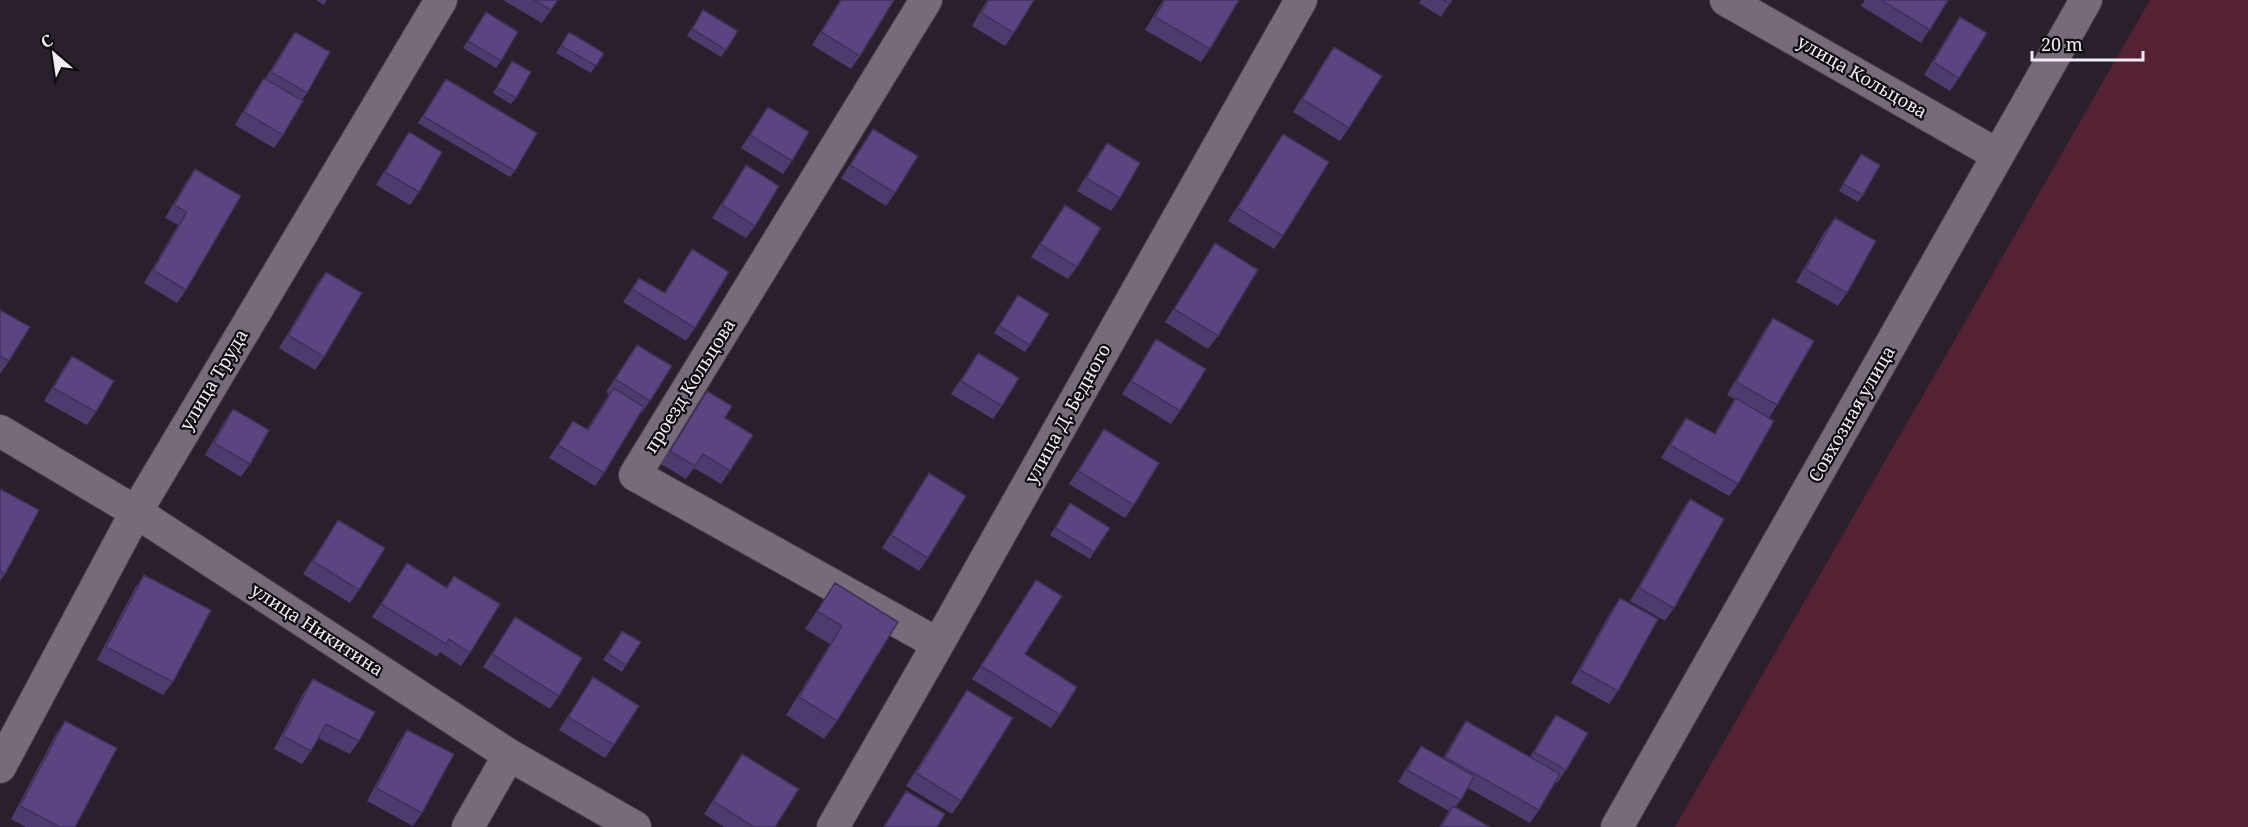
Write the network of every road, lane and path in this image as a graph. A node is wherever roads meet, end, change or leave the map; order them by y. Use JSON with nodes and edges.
{"nodes":[{"id":1,"x":441,"y":0,"type":"edge"},
{"id":2,"x":926,"y":0,"type":"edge"},
{"id":3,"x":1301,"y":0,"type":"edge"},
{"id":4,"x":1726,"y":0,"type":"edge"},
{"id":5,"x":2086,"y":0,"type":"edge"},
{"id":6,"x":1998,"y":154,"type":"junction"},
{"id":7,"x":0,"y":431,"type":"edge"},
{"id":8,"x":136,"y":512,"type":"junction"},
{"id":9,"x":938,"y":644,"type":"junction"},
{"id":10,"x":509,"y":755,"type":"junction"},
{"id":11,"x":0,"y":767,"type":"edge"},
{"id":12,"x":468,"y":827,"type":"edge"},
{"id":13,"x":635,"y":827,"type":"edge"},
{"id":14,"x":833,"y":827,"type":"edge"},
{"id":15,"x":1617,"y":827,"type":"edge"}],
"edges":[{"from":1,"to":8,"type":"street","name":"улица Труда"},
{"from":2,"to":9,"type":"street","name":"проезд Кольцова"},
{"from":3,"to":9,"type":"street","name":"улица Д. Бедного"},
{"from":4,"to":6,"type":"street","name":"улица Кольцова"},
{"from":5,"to":6,"type":"street","name":"Совхозная улица"},
{"from":6,"to":15,"type":"street","name":"Совхозная улица"},
{"from":7,"to":8,"type":"street","name":"улица Никитина"},
{"from":8,"to":10,"type":"street","name":"улица Никитина"},
{"from":8,"to":11,"type":"street","name":"улица Труда"},
{"from":9,"to":14,"type":"street","name":"улица Д. Бедного"},
{"from":10,"to":12,"type":"street"},
{"from":10,"to":13,"type":"street","name":"улица Никитина"}]}
